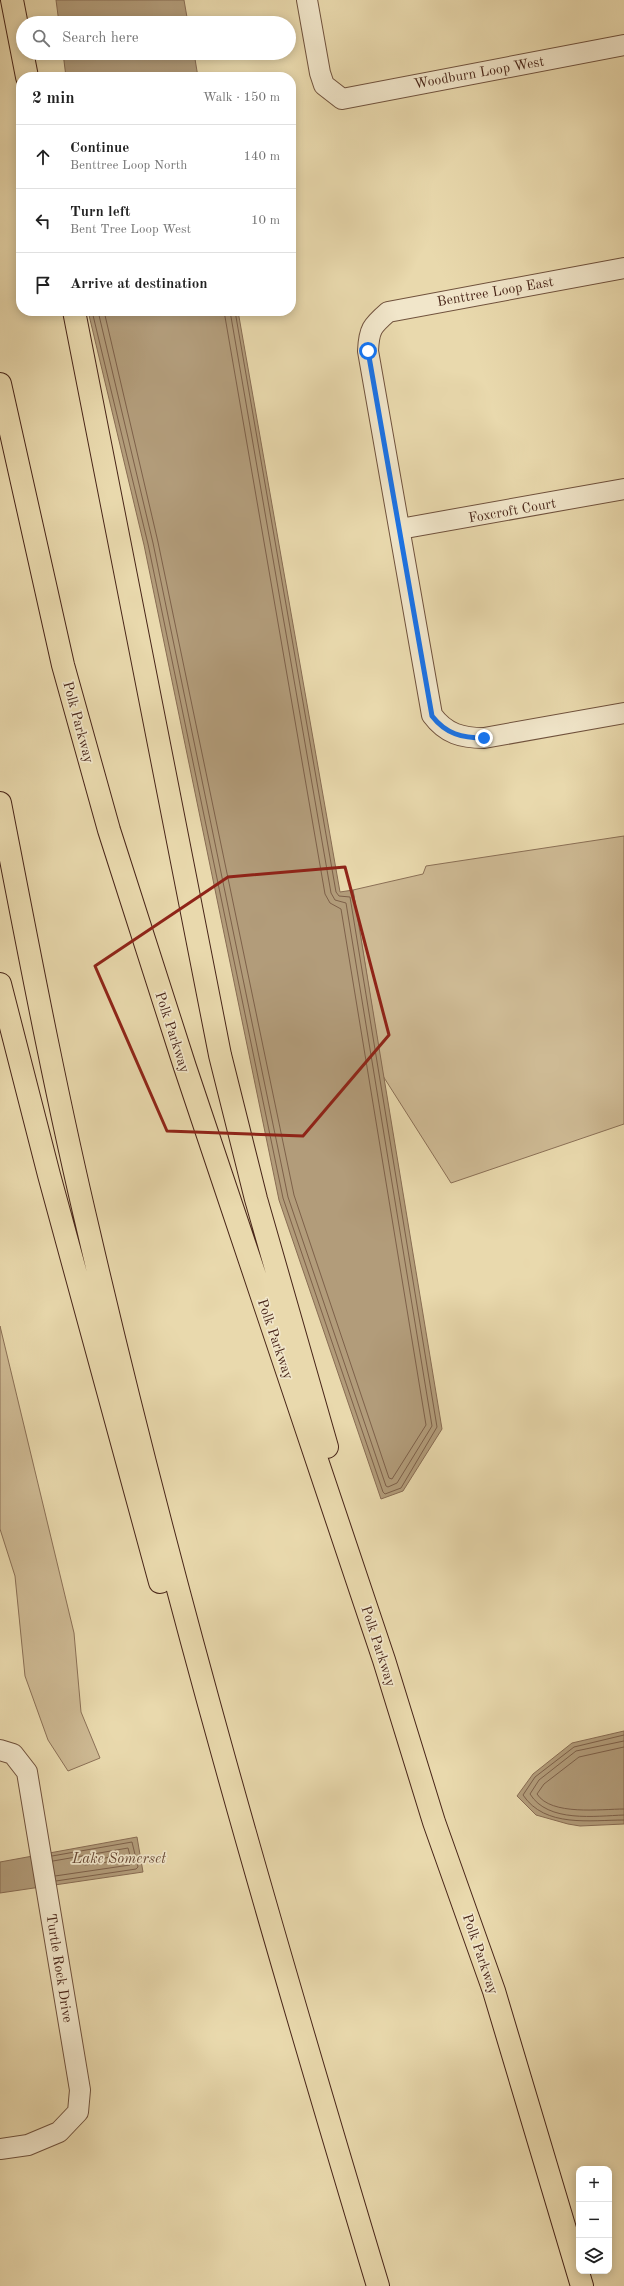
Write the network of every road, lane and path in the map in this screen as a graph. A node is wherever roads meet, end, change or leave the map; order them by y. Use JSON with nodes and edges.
{"nodes":[{"id":1,"x":12,"y":0,"type":"edge"},
{"id":2,"x":307,"y":0,"type":"edge"},
{"id":3,"x":16,"y":21,"type":"edge"},
{"id":4,"x":624,"y":45,"type":"edge"},
{"id":5,"x":24,"y":60,"type":"edge"},
{"id":6,"x":26,"y":72,"type":"edge"},
{"id":7,"x":624,"y":268,"type":"edge"},
{"id":8,"x":75,"y":316,"type":"edge"},
{"id":9,"x":0,"y":384,"type":"edge"},
{"id":10,"x":624,"y":489,"type":"edge"},
{"id":11,"x":400,"y":529,"type":"junction"},
{"id":12,"x":624,"y":713,"type":"edge"},
{"id":13,"x":0,"y":803,"type":"edge"},
{"id":14,"x":0,"y":984,"type":"edge"},
{"id":15,"x":384,"y":1660,"type":"junction"},
{"id":16,"x":215,"y":1731,"type":"junction"},
{"id":17,"x":0,"y":1750,"type":"edge"},
{"id":18,"x":0,"y":2149,"type":"edge"},
{"id":19,"x":378,"y":2286,"type":"edge"},
{"id":20,"x":582,"y":2286,"type":"edge"}],
"edges":[{"from":1,"to":3,"type":"highway"},
{"from":2,"to":4,"type":"street","name":"Woodburn Loop West"},
{"from":5,"to":6,"type":"highway"},
{"from":7,"to":11,"type":"street","name":"Benttree Loop East"},
{"from":8,"to":15,"type":"highway"},
{"from":9,"to":15,"type":"highway","name":"Polk Parkway"},
{"from":10,"to":11,"type":"street","name":"Foxcroft Court"},
{"from":11,"to":12,"type":"street"},
{"from":13,"to":16,"type":"highway"},
{"from":14,"to":16,"type":"highway"},
{"from":15,"to":20,"type":"highway","name":"Polk Parkway"},
{"from":16,"to":19,"type":"highway"},
{"from":17,"to":18,"type":"street","name":"Turtle Rock Drive"}]}
